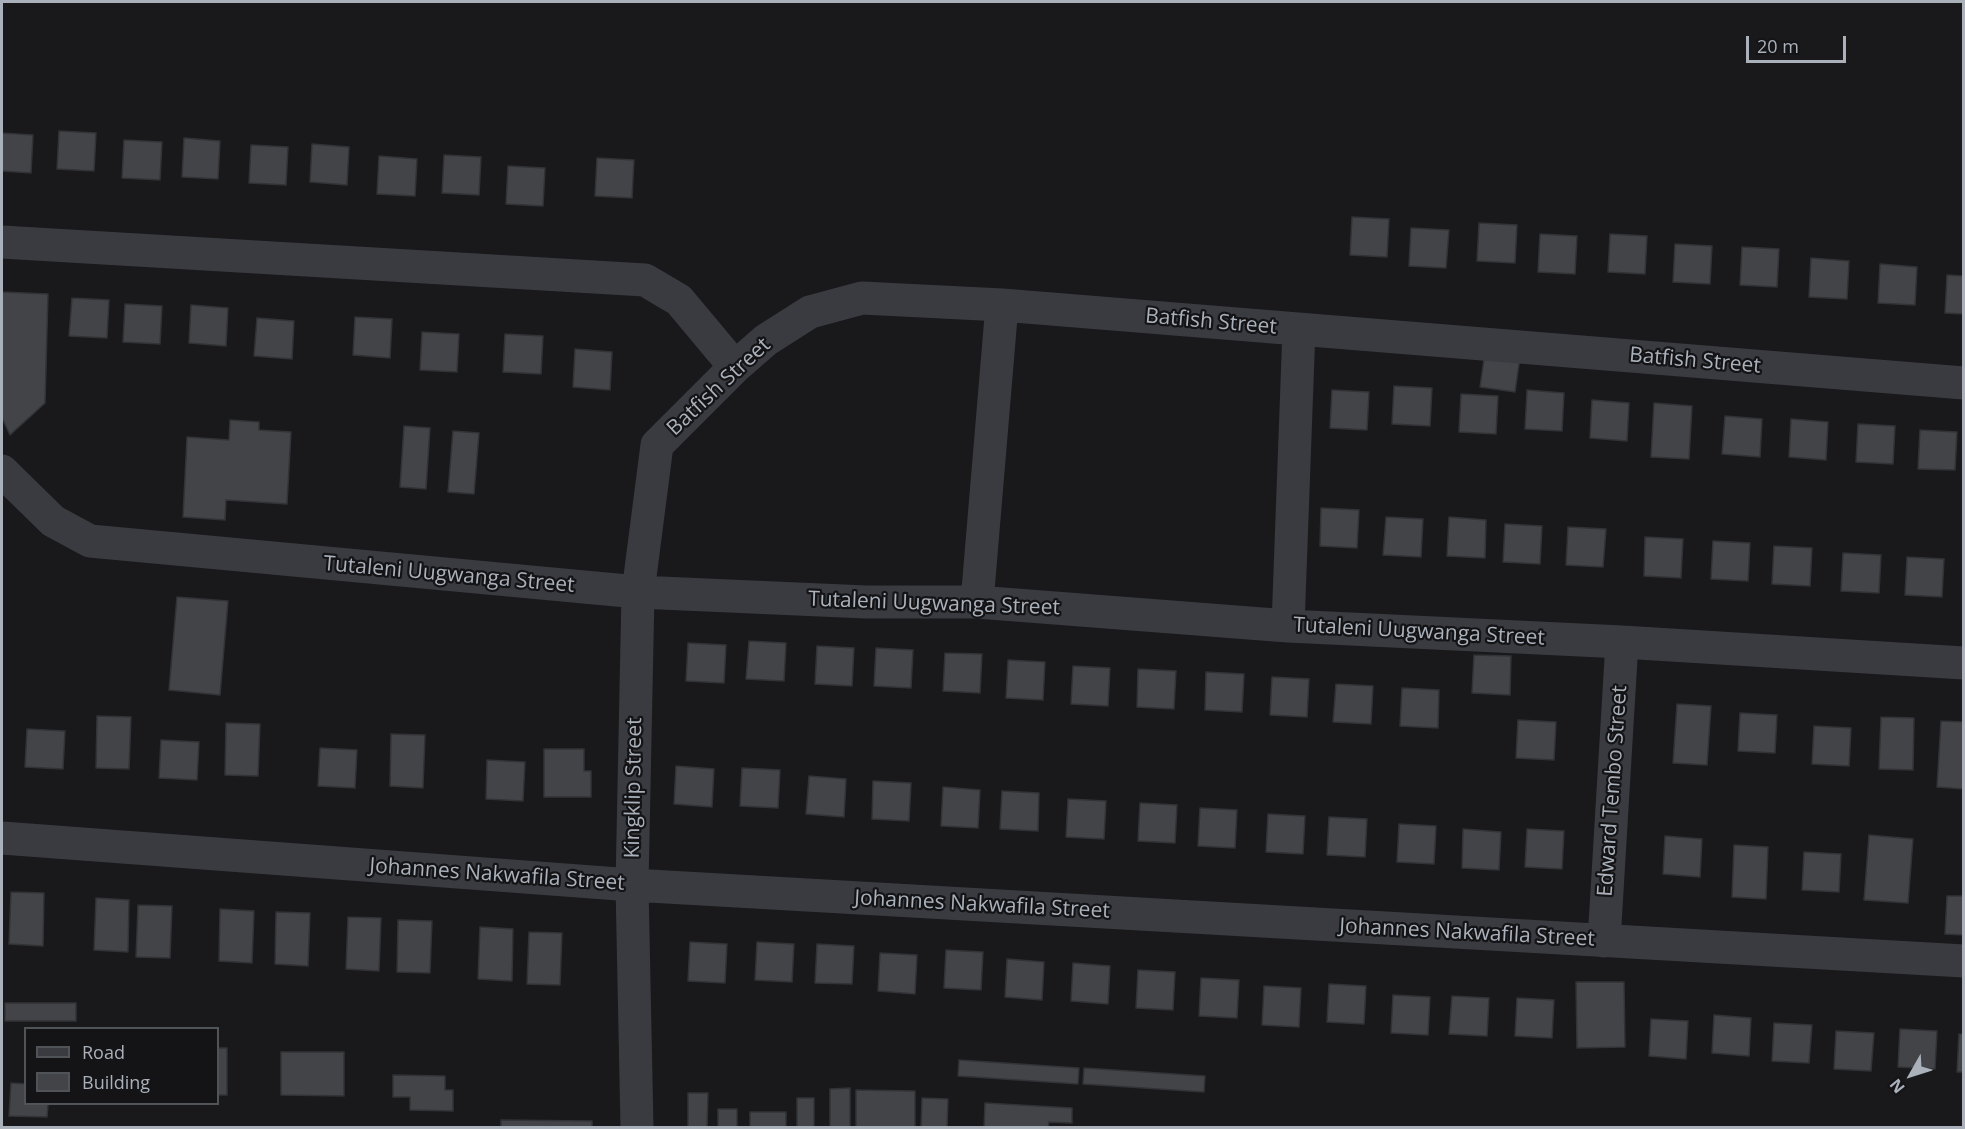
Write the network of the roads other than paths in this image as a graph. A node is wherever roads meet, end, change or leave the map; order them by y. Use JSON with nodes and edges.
{"nodes":[{"id":1,"x":2,"y":242,"type":"edge"},
{"id":2,"x":1002,"y":305,"type":"junction"},
{"id":3,"x":1299,"y":329,"type":"junction"},
{"id":4,"x":735,"y":367,"type":"junction"},
{"id":5,"x":1964,"y":383,"type":"edge"},
{"id":6,"x":2,"y":471,"type":"edge"},
{"id":7,"x":638,"y":592,"type":"junction"},
{"id":8,"x":977,"y":602,"type":"junction"},
{"id":9,"x":1287,"y":626,"type":"junction"},
{"id":10,"x":1622,"y":642,"type":"junction"},
{"id":11,"x":1964,"y":663,"type":"edge"},
{"id":12,"x":2,"y":838,"type":"edge"},
{"id":13,"x":632,"y":885,"type":"junction"},
{"id":14,"x":1604,"y":941,"type":"junction"},
{"id":15,"x":1964,"y":961,"type":"edge"},
{"id":16,"x":637,"y":1128,"type":"edge"}],
"edges":[{"from":1,"to":4,"type":"street"},
{"from":2,"to":3,"type":"street","name":"Batfish Street"},
{"from":2,"to":4,"type":"street","name":"Batfish Street"},
{"from":2,"to":8,"type":"street"},
{"from":3,"to":5,"type":"street","name":"Batfish Street"},
{"from":3,"to":9,"type":"street"},
{"from":4,"to":7,"type":"street","name":"Batfish Street"},
{"from":6,"to":7,"type":"street","name":"Tutaleni Uugwanga Street"},
{"from":7,"to":8,"type":"street","name":"Tutaleni Uugwanga Street"},
{"from":7,"to":13,"type":"street","name":"Kingklip Street"},
{"from":8,"to":9,"type":"street","name":"Tutaleni Uugwanga Street"},
{"from":9,"to":10,"type":"street","name":"Tutaleni Uugwanga Street"},
{"from":10,"to":11,"type":"street","name":"Tutaleni Uugwanga Street"},
{"from":10,"to":14,"type":"street","name":"Edward Tembo Street"},
{"from":12,"to":13,"type":"street","name":"Johannes Nakwafila Street"},
{"from":13,"to":14,"type":"street","name":"Johannes Nakwafila Street"},
{"from":13,"to":16,"type":"street","name":"Kingklip Street"},
{"from":14,"to":15,"type":"street","name":"Johannes Nakwafila Street"}]}
